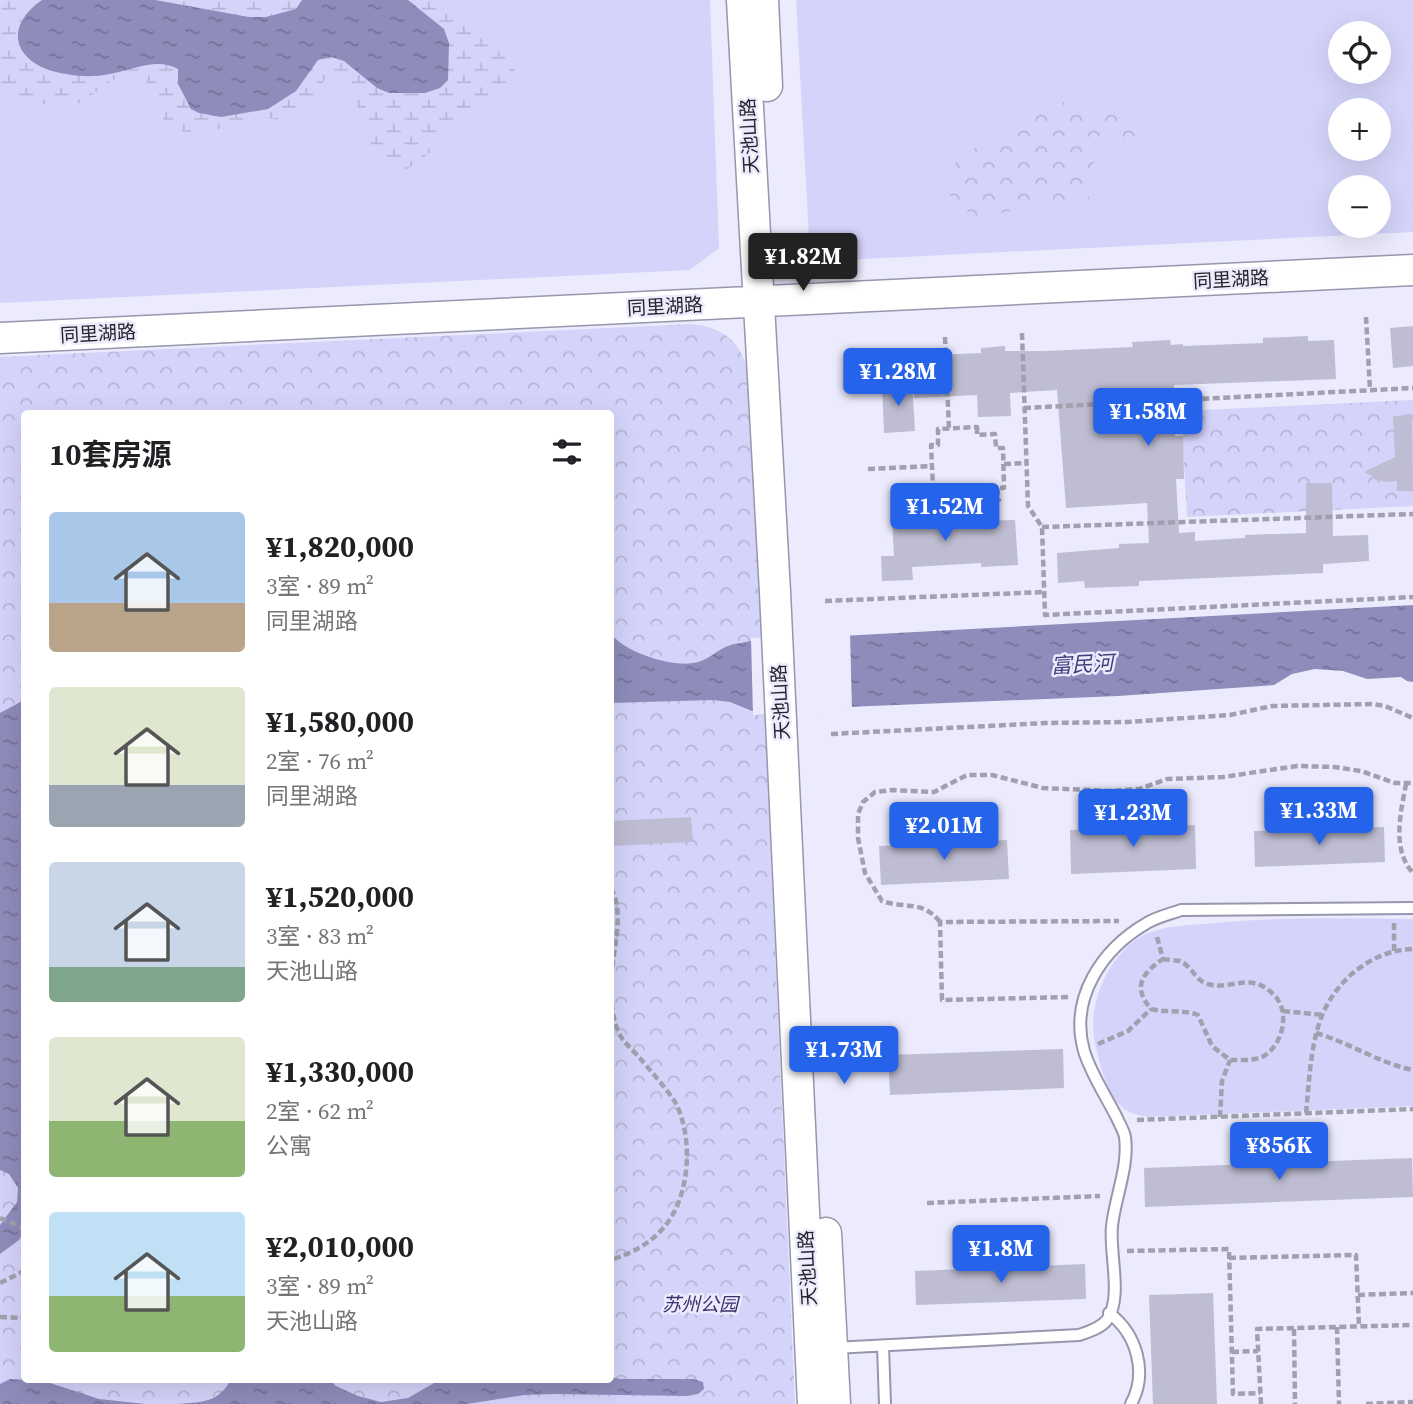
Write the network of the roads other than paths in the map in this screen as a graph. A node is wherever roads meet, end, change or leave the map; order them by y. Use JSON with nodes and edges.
{"nodes":[{"id":1,"x":742,"y":0,"type":"edge"},
{"id":2,"x":763,"y":0,"type":"edge"},
{"id":3,"x":1413,"y":270,"type":"edge"},
{"id":4,"x":769,"y":302,"type":"junction"},
{"id":5,"x":0,"y":338,"type":"edge"},
{"id":6,"x":793,"y":771,"type":"junction"},
{"id":7,"x":1413,"y":908,"type":"edge"},
{"id":8,"x":1110,"y":1313,"type":"junction"},
{"id":9,"x":883,"y":1346,"type":"junction"},
{"id":10,"x":832,"y":1348,"type":"junction"},
{"id":11,"x":813,"y":1404,"type":"edge"},
{"id":12,"x":835,"y":1404,"type":"edge"},
{"id":13,"x":885,"y":1404,"type":"edge"},
{"id":14,"x":1131,"y":1404,"type":"edge"}],
"edges":[{"from":1,"to":4,"type":"street","name":"天池山路"},
{"from":2,"to":4,"type":"street","name":"天池山路"},
{"from":3,"to":4,"type":"street","name":"同里湖路"},
{"from":4,"to":5,"type":"street","name":"同里湖路"},
{"from":4,"to":6,"type":"street","name":"天池山路"},
{"from":6,"to":10,"type":"street","name":"天池山路"},
{"from":6,"to":11,"type":"street","name":"天池山路"},
{"from":7,"to":8,"type":"lane"},
{"from":8,"to":9,"type":"lane"},
{"from":8,"to":14,"type":"lane"},
{"from":9,"to":10,"type":"lane"},
{"from":9,"to":13,"type":"lane"},
{"from":10,"to":12,"type":"street","name":"天池山路"}]}
